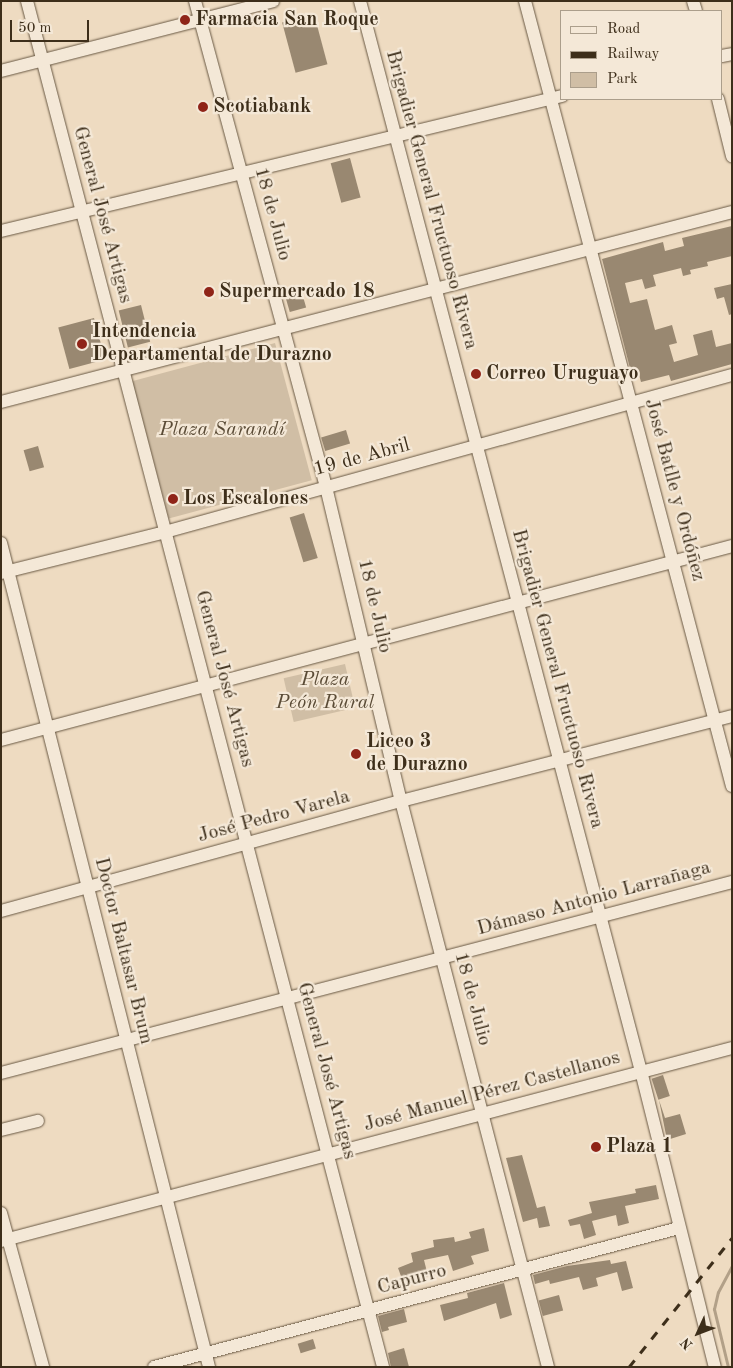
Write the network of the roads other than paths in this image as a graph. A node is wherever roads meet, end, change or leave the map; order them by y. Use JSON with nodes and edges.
{"nodes":[{"id":1,"x":27,"y":1,"type":"edge"},
{"id":2,"x":195,"y":1,"type":"edge"},
{"id":3,"x":274,"y":1,"type":"edge"},
{"id":4,"x":360,"y":1,"type":"edge"},
{"id":5,"x":525,"y":1,"type":"edge"},
{"id":6,"x":200,"y":21,"type":"junction"},
{"id":7,"x":42,"y":61,"type":"junction"},
{"id":8,"x":1,"y":71,"type":"edge"},
{"id":9,"x":557,"y":97,"type":"edge"},
{"id":10,"x":718,"y":100,"type":"edge"},
{"id":11,"x":393,"y":135,"type":"junction"},
{"id":12,"x":732,"y":156,"type":"edge"},
{"id":13,"x":241,"y":173,"type":"junction"},
{"id":14,"x":82,"y":212,"type":"junction"},
{"id":15,"x":732,"y":212,"type":"edge"},
{"id":16,"x":1,"y":231,"type":"edge"},
{"id":17,"x":589,"y":247,"type":"junction"},
{"id":18,"x":436,"y":291,"type":"junction"},
{"id":19,"x":284,"y":328,"type":"junction"},
{"id":20,"x":124,"y":371,"type":"junction"},
{"id":21,"x":732,"y":375,"type":"edge"},
{"id":22,"x":1,"y":402,"type":"edge"},
{"id":23,"x":631,"y":402,"type":"junction"},
{"id":24,"x":478,"y":446,"type":"junction"},
{"id":25,"x":326,"y":487,"type":"junction"},
{"id":26,"x":165,"y":532,"type":"junction"},
{"id":27,"x":1,"y":544,"type":"edge"},
{"id":28,"x":732,"y":546,"type":"edge"},
{"id":29,"x":673,"y":562,"type":"junction"},
{"id":30,"x":5,"y":572,"type":"edge"},
{"id":31,"x":518,"y":603,"type":"junction"},
{"id":32,"x":364,"y":645,"type":"junction"},
{"id":33,"x":207,"y":686,"type":"junction"},
{"id":34,"x":732,"y":716,"type":"edge"},
{"id":35,"x":715,"y":721,"type":"junction"},
{"id":36,"x":49,"y":727,"type":"junction"},
{"id":37,"x":1,"y":740,"type":"edge"},
{"id":38,"x":560,"y":761,"type":"junction"},
{"id":39,"x":732,"y":786,"type":"edge"},
{"id":40,"x":401,"y":801,"type":"junction"},
{"id":41,"x":248,"y":844,"type":"junction"},
{"id":42,"x":732,"y":882,"type":"edge"},
{"id":43,"x":87,"y":887,"type":"junction"},
{"id":44,"x":1,"y":911,"type":"edge"},
{"id":45,"x":600,"y":917,"type":"junction"},
{"id":46,"x":441,"y":959,"type":"junction"},
{"id":47,"x":287,"y":1000,"type":"junction"},
{"id":48,"x":126,"y":1042,"type":"junction"},
{"id":49,"x":732,"y":1048,"type":"edge"},
{"id":50,"x":641,"y":1071,"type":"junction"},
{"id":51,"x":1,"y":1074,"type":"edge"},
{"id":52,"x":484,"y":1113,"type":"junction"},
{"id":53,"x":38,"y":1121,"type":"dead end"},
{"id":54,"x":1,"y":1130,"type":"edge"},
{"id":55,"x":330,"y":1156,"type":"junction"},
{"id":56,"x":166,"y":1198,"type":"junction"},
{"id":57,"x":1,"y":1213,"type":"edge"},
{"id":58,"x":679,"y":1228,"type":"junction"},
{"id":59,"x":4,"y":1240,"type":"edge"},
{"id":60,"x":523,"y":1270,"type":"junction"},
{"id":61,"x":369,"y":1311,"type":"junction"},
{"id":62,"x":206,"y":1354,"type":"junction"},
{"id":63,"x":43,"y":1367,"type":"edge"},
{"id":64,"x":154,"y":1367,"type":"edge"},
{"id":65,"x":209,"y":1367,"type":"edge"},
{"id":66,"x":384,"y":1367,"type":"edge"},
{"id":67,"x":548,"y":1367,"type":"edge"},
{"id":68,"x":715,"y":1367,"type":"edge"}],
"edges":[{"from":1,"to":7,"type":"street","name":"General José Artigas"},
{"from":2,"to":6,"type":"street","name":"18 de Julio"},
{"from":3,"to":6,"type":"street"},
{"from":4,"to":11,"type":"street","name":"Brigadier General Fructuoso Rivera"},
{"from":5,"to":9,"type":"street","name":"José Batlle y Ordóñez"},
{"from":6,"to":7,"type":"street"},
{"from":6,"to":13,"type":"street","name":"18 de Julio"},
{"from":7,"to":8,"type":"street"},
{"from":7,"to":14,"type":"street","name":"General José Artigas"},
{"from":9,"to":11,"type":"street"},
{"from":9,"to":17,"type":"street","name":"José Batlle y Ordóñez"},
{"from":10,"to":12,"type":"street"},
{"from":11,"to":13,"type":"street"},
{"from":11,"to":18,"type":"street","name":"Brigadier General Fructuoso Rivera"},
{"from":13,"to":14,"type":"street"},
{"from":13,"to":19,"type":"street","name":"18 de Julio"},
{"from":14,"to":16,"type":"street"},
{"from":14,"to":20,"type":"street","name":"General José Artigas"},
{"from":15,"to":17,"type":"street"},
{"from":17,"to":18,"type":"street"},
{"from":17,"to":23,"type":"street","name":"José Batlle y Ordóñez"},
{"from":18,"to":19,"type":"street"},
{"from":18,"to":24,"type":"street","name":"Brigadier General Fructuoso Rivera"},
{"from":19,"to":20,"type":"street"},
{"from":19,"to":25,"type":"street","name":"18 de Julio"},
{"from":20,"to":22,"type":"street"},
{"from":20,"to":26,"type":"street","name":"General José Artigas"},
{"from":21,"to":23,"type":"street","name":"19 de Abril"},
{"from":23,"to":24,"type":"street","name":"19 de Abril"},
{"from":23,"to":29,"type":"street","name":"José Batlle y Ordóñez"},
{"from":24,"to":25,"type":"street","name":"19 de Abril"},
{"from":24,"to":31,"type":"street","name":"Brigadier General Fructuoso Rivera"},
{"from":25,"to":26,"type":"street","name":"19 de Abril"},
{"from":25,"to":32,"type":"street","name":"18 de Julio"},
{"from":26,"to":30,"type":"street","name":"19 de Abril"},
{"from":26,"to":33,"type":"street","name":"General José Artigas"},
{"from":27,"to":30,"type":"street","name":"Doctor Baltasar Brum"},
{"from":28,"to":29,"type":"street"},
{"from":29,"to":31,"type":"street"},
{"from":29,"to":35,"type":"street","name":"José Batlle y Ordóñez"},
{"from":30,"to":36,"type":"street","name":"Doctor Baltasar Brum"},
{"from":31,"to":32,"type":"street"},
{"from":31,"to":38,"type":"street","name":"Brigadier General Fructuoso Rivera"},
{"from":32,"to":33,"type":"street"},
{"from":32,"to":40,"type":"street","name":"18 de Julio"},
{"from":33,"to":36,"type":"street"},
{"from":33,"to":41,"type":"street","name":"General José Artigas"},
{"from":34,"to":35,"type":"street","name":"José Pedro Varela"},
{"from":35,"to":38,"type":"street","name":"José Pedro Varela"},
{"from":35,"to":39,"type":"street","name":"José Batlle y Ordóñez"},
{"from":36,"to":37,"type":"street"},
{"from":36,"to":43,"type":"street","name":"Doctor Baltasar Brum"},
{"from":38,"to":40,"type":"street","name":"José Pedro Varela"},
{"from":38,"to":45,"type":"street","name":"Brigadier General Fructuoso Rivera"},
{"from":40,"to":41,"type":"street","name":"José Pedro Varela"},
{"from":40,"to":46,"type":"street","name":"18 de Julio"},
{"from":41,"to":43,"type":"street","name":"José Pedro Varela"},
{"from":41,"to":47,"type":"street","name":"General José Artigas"},
{"from":42,"to":45,"type":"street","name":"Dámaso Antonio Larrañaga"},
{"from":43,"to":44,"type":"street","name":"José Pedro Varela"},
{"from":43,"to":48,"type":"street","name":"Doctor Baltasar Brum"},
{"from":45,"to":46,"type":"street","name":"Dámaso Antonio Larrañaga"},
{"from":45,"to":50,"type":"street","name":"Brigadier General Fructuoso Rivera"},
{"from":46,"to":47,"type":"street","name":"Dámaso Antonio Larrañaga"},
{"from":46,"to":52,"type":"street","name":"18 de Julio"},
{"from":47,"to":48,"type":"street","name":"Dámaso Antonio Larrañaga"},
{"from":47,"to":55,"type":"street","name":"General José Artigas"},
{"from":48,"to":51,"type":"street","name":"Dámaso Antonio Larrañaga"},
{"from":48,"to":56,"type":"street","name":"Doctor Baltasar Brum"},
{"from":49,"to":50,"type":"street","name":"José Manuel Pérez Castellanos"},
{"from":50,"to":52,"type":"street","name":"José Manuel Pérez Castellanos"},
{"from":50,"to":58,"type":"street","name":"Brigadier General Fructuoso Rivera"},
{"from":52,"to":55,"type":"street","name":"José Manuel Pérez Castellanos"},
{"from":52,"to":60,"type":"street","name":"18 de Julio"},
{"from":53,"to":54,"type":"street"},
{"from":55,"to":56,"type":"street","name":"José Manuel Pérez Castellanos"},
{"from":55,"to":61,"type":"street","name":"General José Artigas"},
{"from":56,"to":59,"type":"street","name":"José Manuel Pérez Castellanos"},
{"from":56,"to":62,"type":"street","name":"Doctor Baltasar Brum"},
{"from":57,"to":59,"type":"street"},
{"from":58,"to":60,"type":"street","name":"Capurro"},
{"from":58,"to":68,"type":"street","name":"Brigadier General Fructuoso Rivera"},
{"from":59,"to":63,"type":"street"},
{"from":60,"to":61,"type":"street","name":"Capurro"},
{"from":60,"to":67,"type":"street","name":"18 de Julio"},
{"from":61,"to":62,"type":"street","name":"Capurro"},
{"from":61,"to":66,"type":"street","name":"General José Artigas"},
{"from":62,"to":64,"type":"street","name":"Capurro"},
{"from":62,"to":65,"type":"street","name":"Doctor Baltasar Brum"}]}
